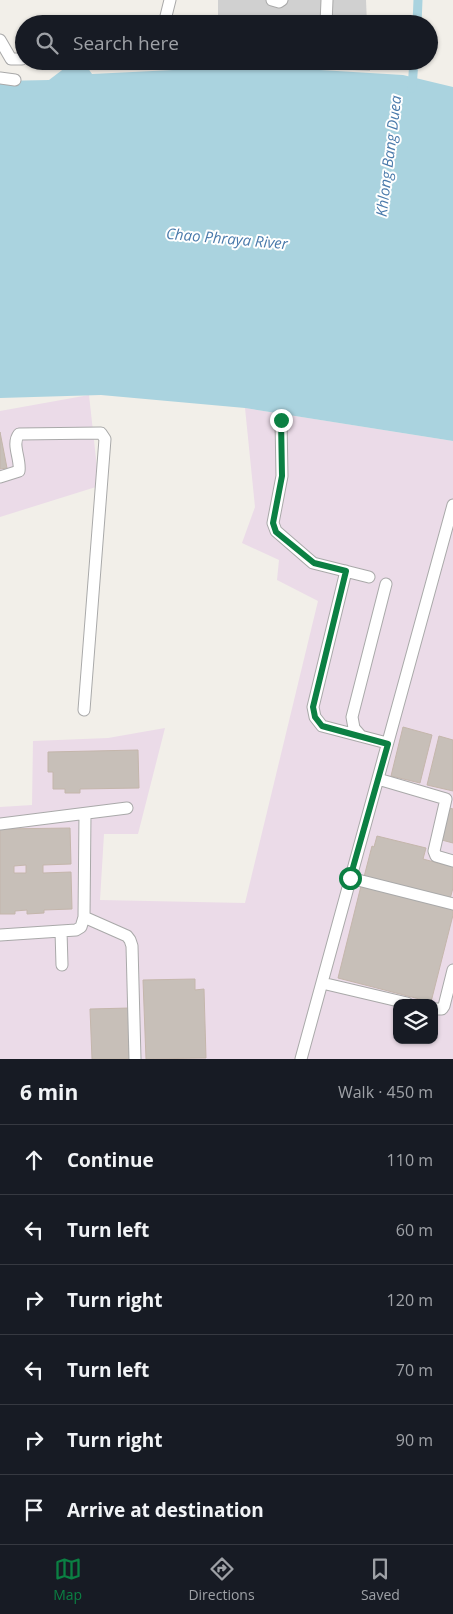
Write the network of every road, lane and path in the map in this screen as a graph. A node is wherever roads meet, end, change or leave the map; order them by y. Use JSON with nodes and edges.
{"nodes":[{"id":1,"x":170,"y":0,"type":"edge"},
{"id":2,"x":272,"y":0,"type":"edge"},
{"id":3,"x":282,"y":0,"type":"edge"},
{"id":4,"x":327,"y":0,"type":"edge"},
{"id":5,"x":166,"y":15,"type":"edge"},
{"id":6,"x":326,"y":15,"type":"edge"},
{"id":7,"x":0,"y":40,"type":"edge"},
{"id":8,"x":15,"y":59,"type":"edge"},
{"id":9,"x":0,"y":78,"type":"edge"},
{"id":10,"x":16,"y":80,"type":"dead end"},
{"id":11,"x":281,"y":420,"type":"dead end"},
{"id":12,"x":0,"y":477,"type":"edge"},
{"id":13,"x":453,"y":505,"type":"edge"},
{"id":14,"x":346,"y":571,"type":"junction"},
{"id":15,"x":369,"y":578,"type":"dead end"},
{"id":16,"x":386,"y":584,"type":"dead end"},
{"id":17,"x":84,"y":710,"type":"dead end"},
{"id":18,"x":361,"y":736,"type":"junction"},
{"id":19,"x":388,"y":744,"type":"junction"},
{"id":20,"x":378,"y":779,"type":"junction"},
{"id":21,"x":128,"y":808,"type":"dead end"},
{"id":22,"x":85,"y":814,"type":"junction"},
{"id":23,"x":0,"y":824,"type":"edge"},
{"id":24,"x":453,"y":861,"type":"edge"},
{"id":25,"x":350,"y":878,"type":"junction"},
{"id":26,"x":453,"y":904,"type":"edge"},
{"id":27,"x":84,"y":917,"type":"junction"},
{"id":28,"x":61,"y":931,"type":"junction"},
{"id":29,"x":0,"y":935,"type":"edge"},
{"id":30,"x":62,"y":965,"type":"dead end"},
{"id":31,"x":453,"y":970,"type":"edge"},
{"id":32,"x":322,"y":983,"type":"junction"},
{"id":33,"x":393,"y":1000,"type":"edge"},
{"id":34,"x":438,"y":1010,"type":"edge"},
{"id":35,"x":135,"y":1059,"type":"edge"},
{"id":36,"x":301,"y":1059,"type":"edge"}],
"edges":[{"from":1,"to":5,"type":"street"},
{"from":2,"to":3,"type":"street"},
{"from":4,"to":6,"type":"street"},
{"from":7,"to":8,"type":"street"},
{"from":9,"to":10,"type":"street"},
{"from":11,"to":14,"type":"street"},
{"from":12,"to":17,"type":"street"},
{"from":13,"to":19,"type":"street"},
{"from":14,"to":15,"type":"street"},
{"from":14,"to":18,"type":"street"},
{"from":16,"to":18,"type":"street"},
{"from":18,"to":19,"type":"street"},
{"from":19,"to":20,"type":"street"},
{"from":20,"to":24,"type":"street"},
{"from":20,"to":25,"type":"street"},
{"from":21,"to":22,"type":"street"},
{"from":22,"to":23,"type":"street"},
{"from":22,"to":27,"type":"street"},
{"from":25,"to":26,"type":"street"},
{"from":25,"to":32,"type":"street"},
{"from":27,"to":28,"type":"street"},
{"from":27,"to":35,"type":"street"},
{"from":28,"to":29,"type":"street"},
{"from":28,"to":30,"type":"street"},
{"from":31,"to":34,"type":"street"},
{"from":32,"to":33,"type":"street"},
{"from":32,"to":36,"type":"street"}]}
